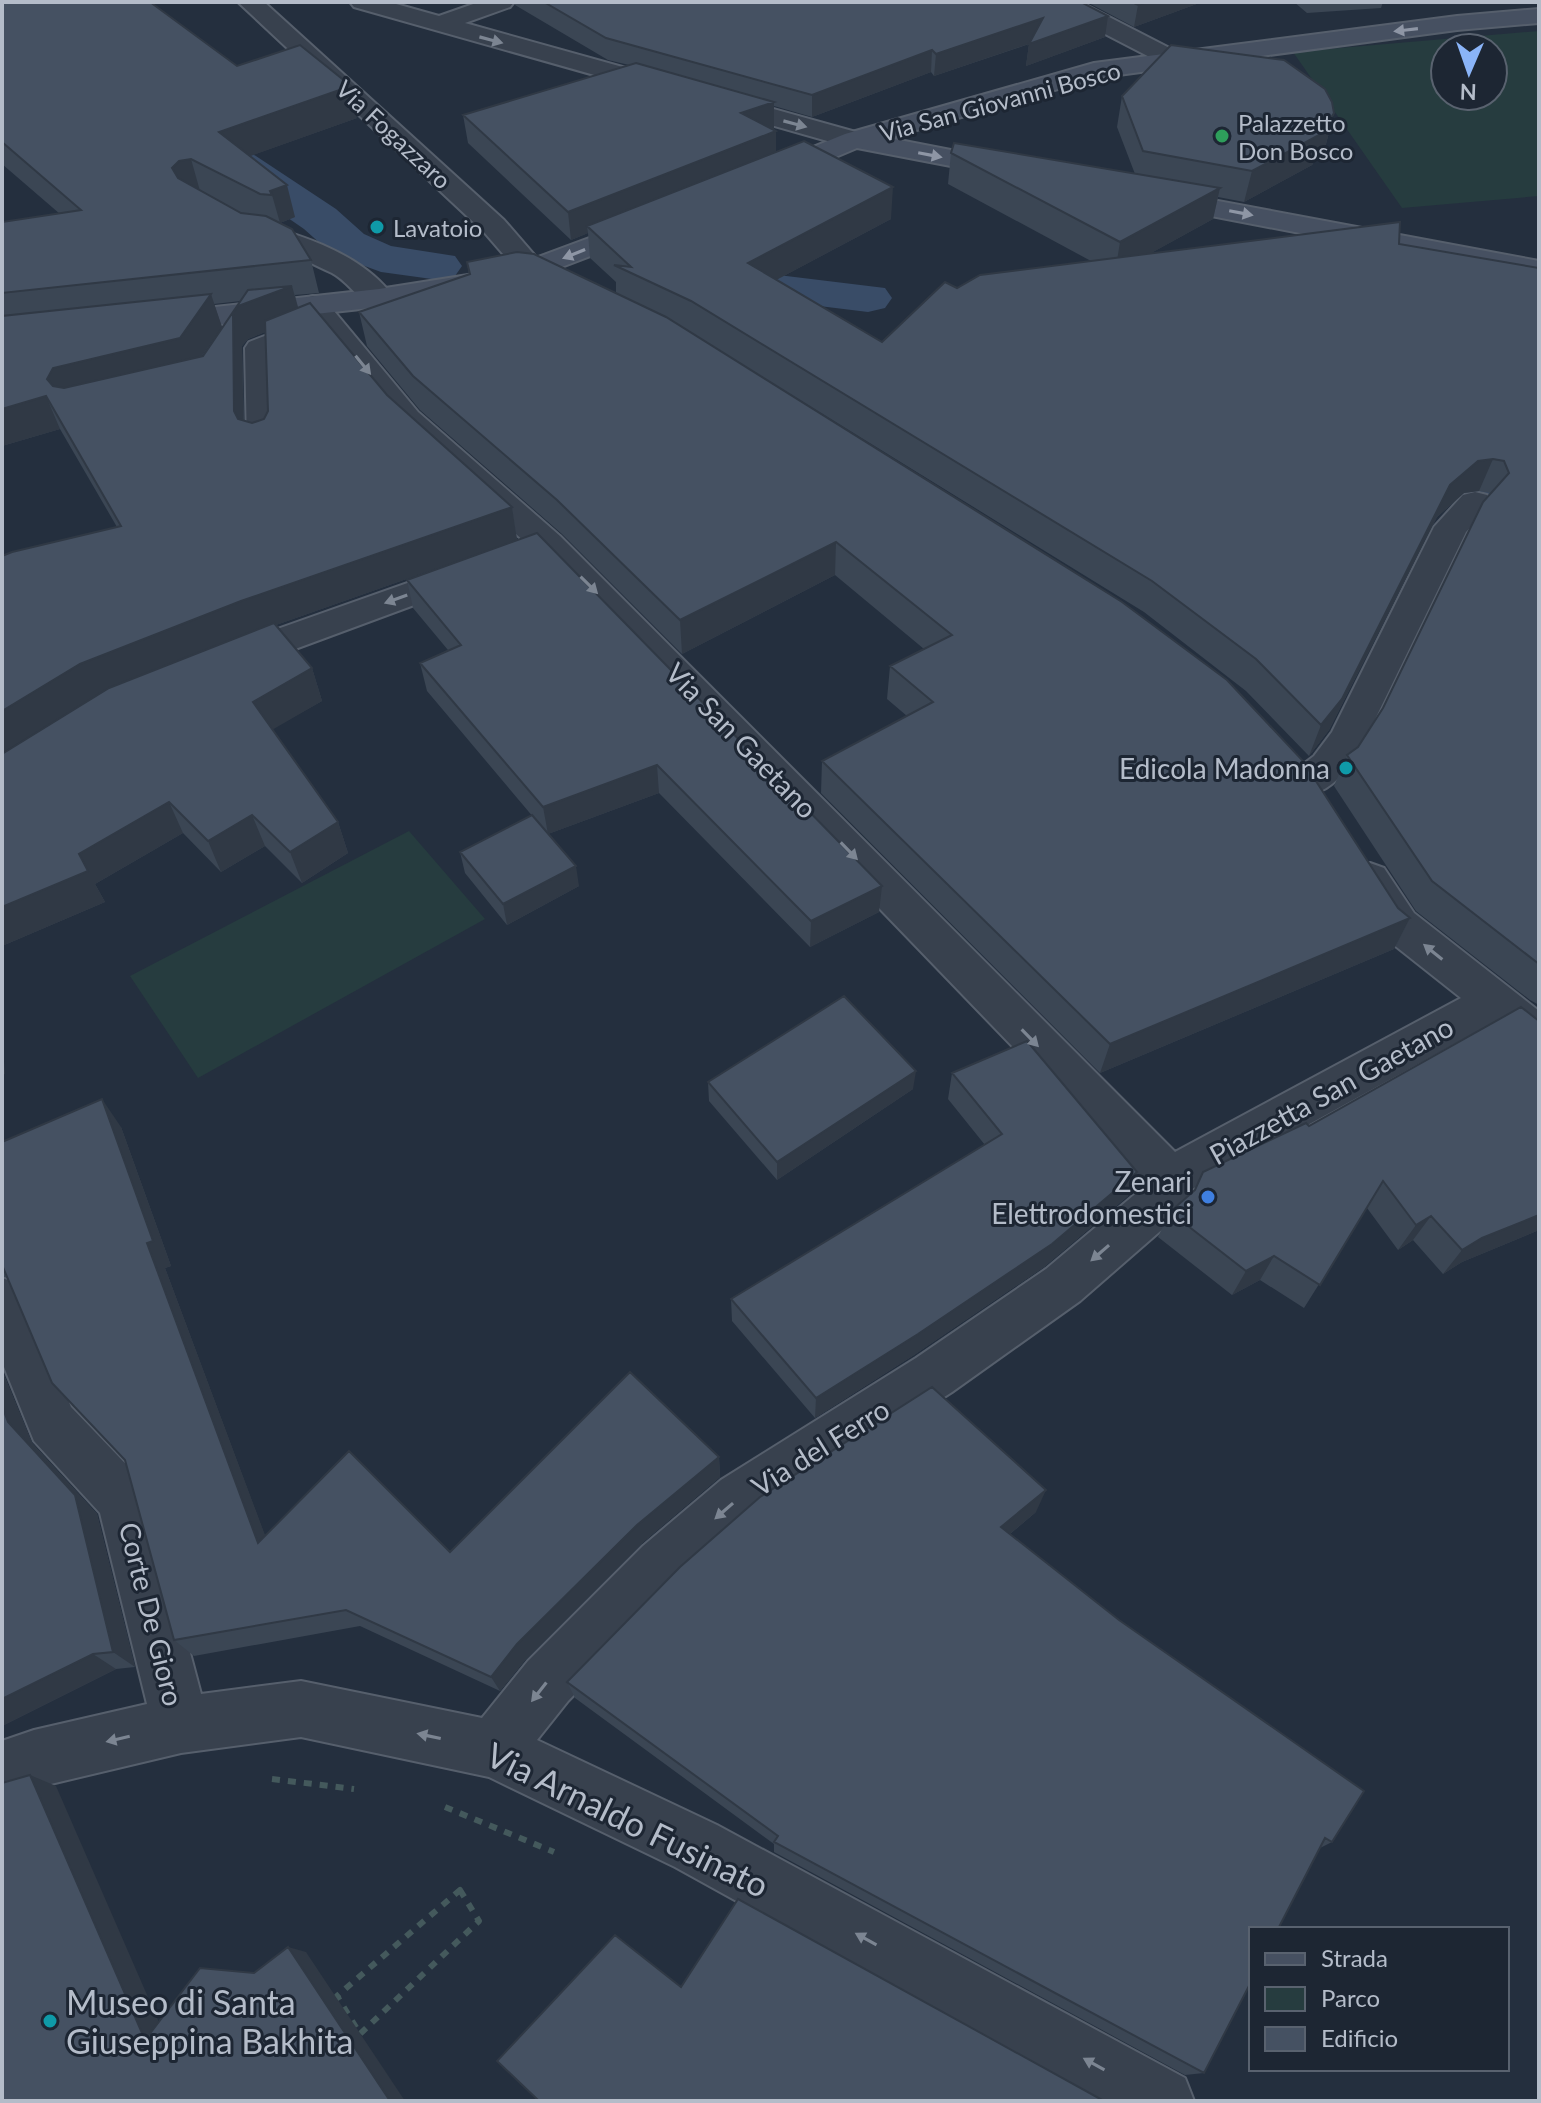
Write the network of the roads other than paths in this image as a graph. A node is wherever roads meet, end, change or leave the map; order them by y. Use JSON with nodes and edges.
{"nodes":[{"id":1,"x":250,"y":2,"type":"edge"},
{"id":2,"x":362,"y":2,"type":"edge"},
{"id":3,"x":502,"y":2,"type":"edge"},
{"id":4,"x":1061,"y":2,"type":"edge"},
{"id":5,"x":1539,"y":16,"type":"edge"},
{"id":6,"x":437,"y":25,"type":"junction"},
{"id":7,"x":1174,"y":60,"type":"junction"},
{"id":8,"x":968,"y":107,"type":"junction"},
{"id":9,"x":854,"y":140,"type":"junction"},
{"id":10,"x":750,"y":182,"type":"edge"},
{"id":11,"x":1136,"y":193,"type":"edge"},
{"id":12,"x":224,"y":216,"type":"edge"},
{"id":13,"x":663,"y":218,"type":"edge"},
{"id":14,"x":1539,"y":270,"type":"edge"},
{"id":15,"x":533,"y":271,"type":"junction"},
{"id":16,"x":379,"y":298,"type":"junction"},
{"id":17,"x":600,"y":303,"type":"edge"},
{"id":18,"x":248,"y":312,"type":"junction"},
{"id":19,"x":320,"y":313,"type":"junction"},
{"id":20,"x":125,"y":325,"type":"edge"},
{"id":21,"x":226,"y":346,"type":"edge"},
{"id":22,"x":261,"y":444,"type":"edge"},
{"id":23,"x":1475,"y":503,"type":"edge"},
{"id":24,"x":524,"y":553,"type":"junction"},
{"id":25,"x":196,"y":674,"type":"edge"},
{"id":26,"x":1306,"y":783,"type":"edge"},
{"id":27,"x":1349,"y":847,"type":"edge"},
{"id":28,"x":1494,"y":1001,"type":"junction"},
{"id":29,"x":1539,"y":1036,"type":"edge"},
{"id":30,"x":1168,"y":1179,"type":"junction"},
{"id":31,"x":2,"y":1300,"type":"edge"},
{"id":32,"x":181,"y":1725,"type":"junction"},
{"id":33,"x":494,"y":1749,"type":"junction"},
{"id":34,"x":2,"y":1770,"type":"edge"},
{"id":35,"x":1162,"y":2101,"type":"edge"}],
"edges":[{"from":1,"to":15,"type":"street","name":"Via Fogazzaro"},
{"from":2,"to":6,"type":"street"},
{"from":3,"to":6,"type":"street"},
{"from":4,"to":7,"type":"street"},
{"from":5,"to":7,"type":"street","name":"Via San Giovanni Bosco","one_way":true},
{"from":6,"to":9,"type":"street","one_way":true},
{"from":7,"to":8,"type":"street","name":"Via San Giovanni Bosco"},
{"from":8,"to":9,"type":"street","name":"Via San Giovanni Bosco"},
{"from":9,"to":8,"type":"street","one_way":true},
{"from":9,"to":10,"type":"street","name":"Via San Giovanni Bosco"},
{"from":11,"to":14,"type":"street","one_way":true},
{"from":12,"to":16,"type":"street"},
{"from":13,"to":15,"type":"street","one_way":true},
{"from":15,"to":16,"type":"street"},
{"from":15,"to":17,"type":"street"},
{"from":16,"to":19,"type":"street"},
{"from":18,"to":19,"type":"street"},
{"from":18,"to":20,"type":"street"},
{"from":18,"to":21,"type":"lane"},
{"from":19,"to":22,"type":"lane"},
{"from":19,"to":24,"type":"street","name":"Via San Gaetano","one_way":true},
{"from":23,"to":26,"type":"street"},
{"from":24,"to":25,"type":"street","one_way":true},
{"from":24,"to":30,"type":"street","name":"Via San Gaetano","one_way":true},
{"from":28,"to":27,"type":"street","one_way":true},
{"from":28,"to":29,"type":"street"},
{"from":28,"to":30,"type":"street","name":"Piazzetta San Gaetano"},
{"from":30,"to":33,"type":"street","name":"Via del Ferro","one_way":true},
{"from":31,"to":32,"type":"street","name":"Corte De Gioro"},
{"from":33,"to":32,"type":"street","name":"Via Arnaldo Fusinato","one_way":true},
{"from":32,"to":34,"type":"street","name":"Via Arnaldo Fusinato","one_way":true},
{"from":35,"to":33,"type":"street","name":"Via Arnaldo Fusinato","one_way":true}]}
